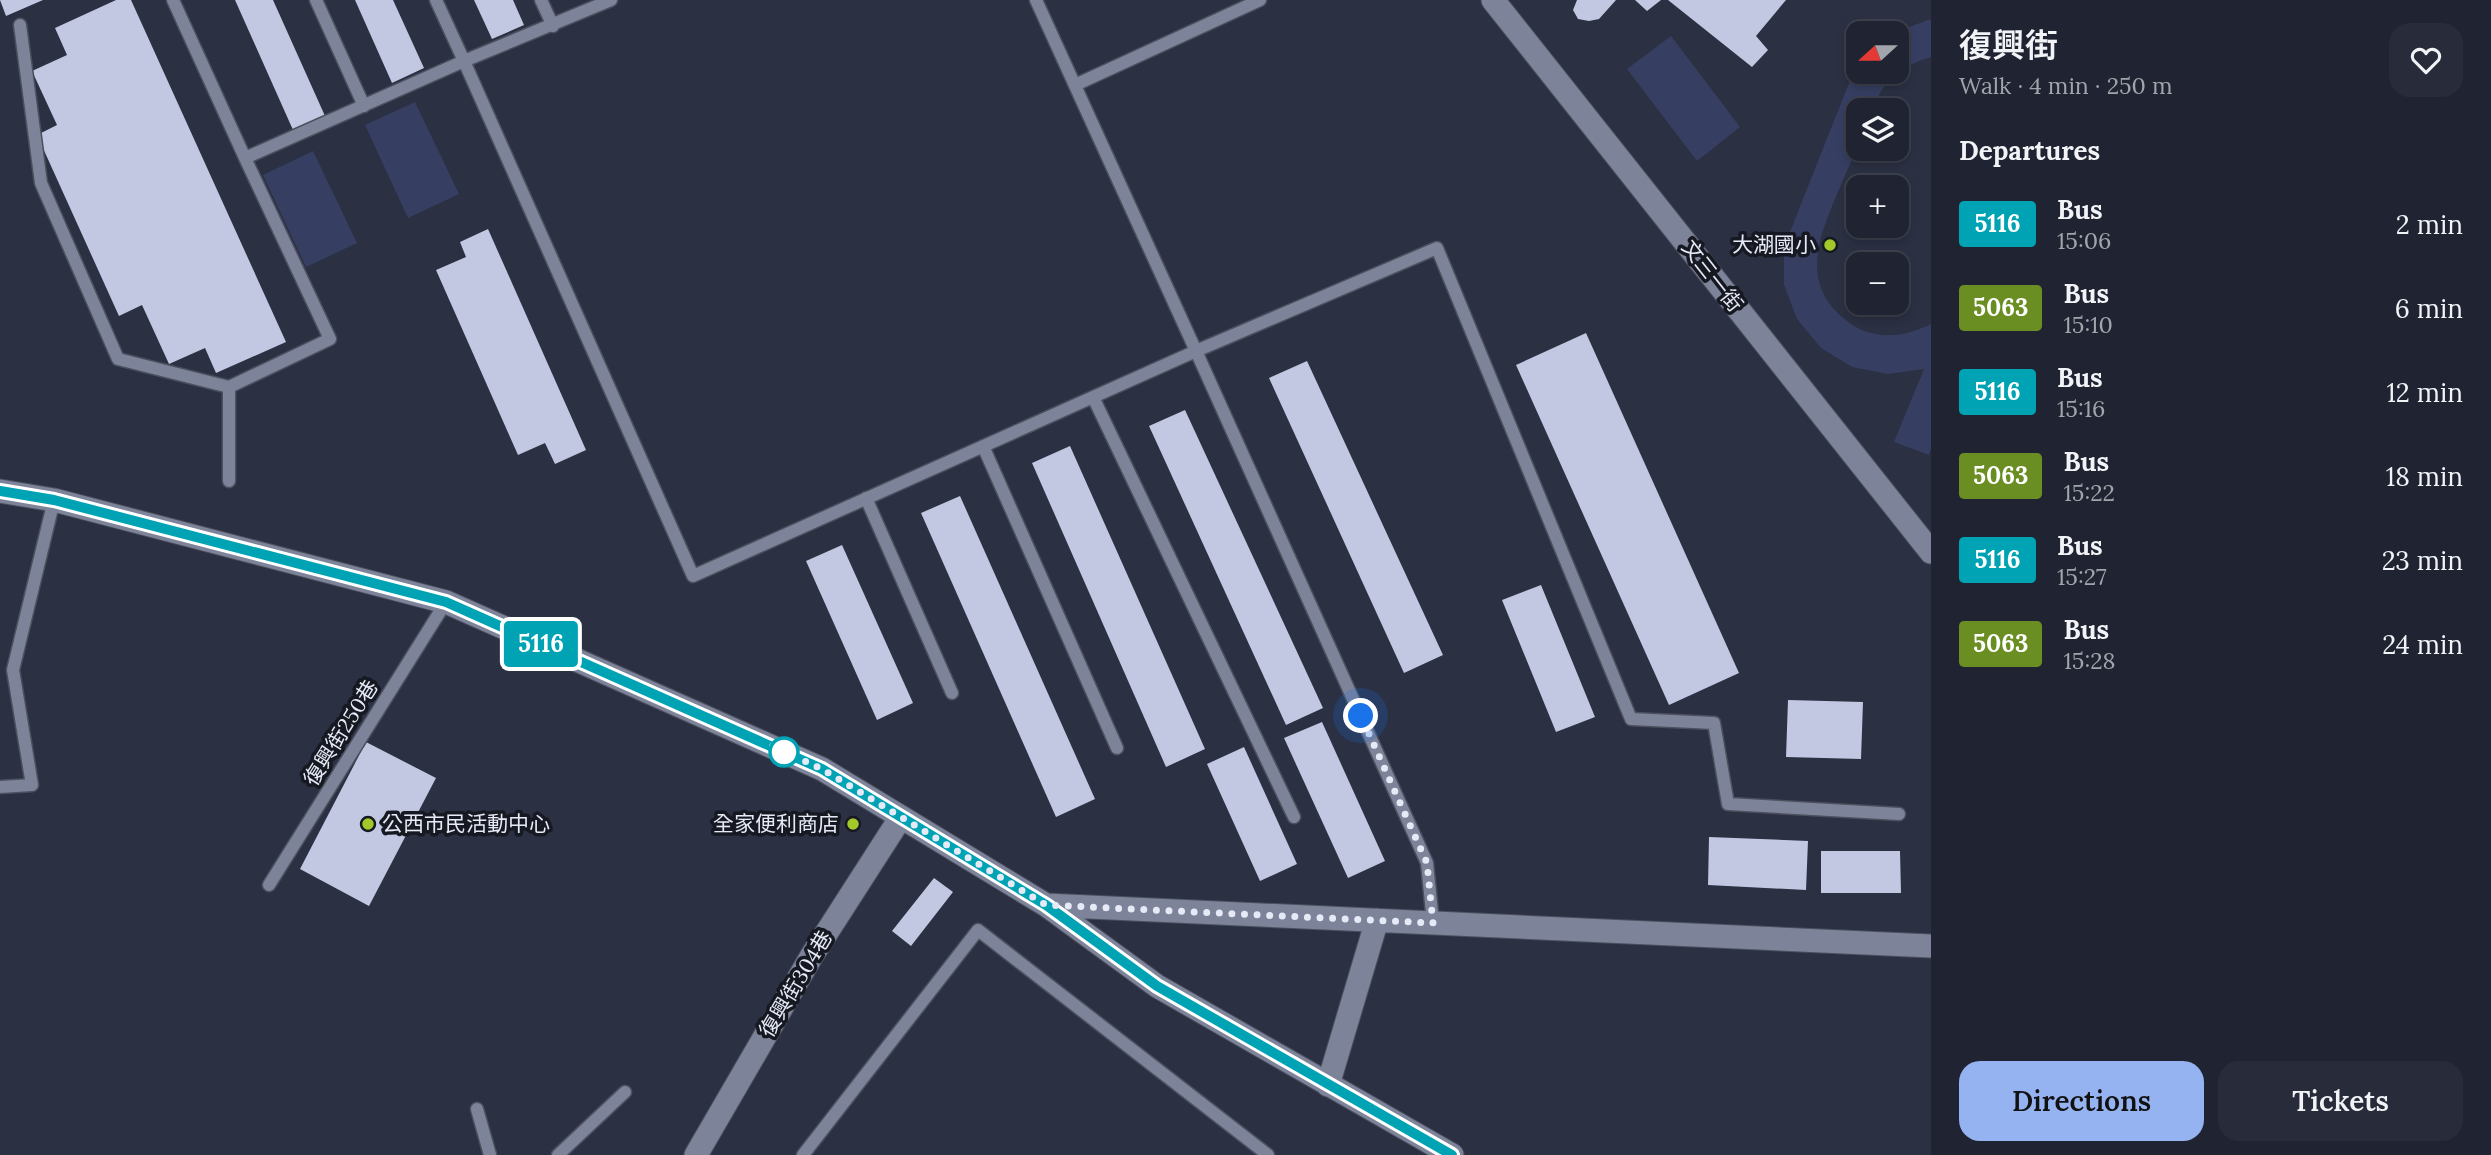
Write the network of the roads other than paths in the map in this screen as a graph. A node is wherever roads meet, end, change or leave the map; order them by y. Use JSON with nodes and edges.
{"nodes":[{"id":1,"x":173,"y":0,"type":"edge"},
{"id":2,"x":316,"y":0,"type":"edge"},
{"id":3,"x":436,"y":0,"type":"edge"},
{"id":4,"x":541,"y":0,"type":"edge"},
{"id":5,"x":611,"y":0,"type":"edge"},
{"id":6,"x":1036,"y":0,"type":"edge"},
{"id":7,"x":1259,"y":0,"type":"edge"},
{"id":8,"x":1493,"y":0,"type":"edge"},
{"id":9,"x":20,"y":25,"type":"dead end"},
{"id":10,"x":553,"y":26,"type":"junction"},
{"id":11,"x":464,"y":61,"type":"junction"},
{"id":12,"x":1074,"y":85,"type":"junction"},
{"id":13,"x":364,"y":106,"type":"junction"},
{"id":14,"x":245,"y":158,"type":"junction"},
{"id":15,"x":1196,"y":351,"type":"junction"},
{"id":16,"x":229,"y":387,"type":"junction"},
{"id":17,"x":1093,"y":397,"type":"junction"},
{"id":18,"x":983,"y":446,"type":"junction"},
{"id":19,"x":229,"y":481,"type":"dead end"},
{"id":20,"x":0,"y":491,"type":"edge"},
{"id":21,"x":866,"y":498,"type":"junction"},
{"id":22,"x":54,"y":500,"type":"junction"},
{"id":23,"x":1931,"y":552,"type":"edge"},
{"id":24,"x":446,"y":602,"type":"junction"},
{"id":25,"x":953,"y":693,"type":"dead end"},
{"id":26,"x":1117,"y":748,"type":"dead end"},
{"id":27,"x":0,"y":787,"type":"edge"},
{"id":28,"x":1899,"y":814,"type":"dead end"},
{"id":29,"x":901,"y":817,"type":"junction"},
{"id":30,"x":1294,"y":817,"type":"dead end"},
{"id":31,"x":269,"y":885,"type":"dead end"},
{"id":32,"x":1046,"y":905,"type":"junction"},
{"id":33,"x":1377,"y":920,"type":"junction"},
{"id":34,"x":1433,"y":923,"type":"junction"},
{"id":35,"x":1931,"y":946,"type":"edge"},
{"id":36,"x":1328,"y":1085,"type":"junction"},
{"id":37,"x":625,"y":1092,"type":"dead end"},
{"id":38,"x":477,"y":1109,"type":"dead end"},
{"id":39,"x":490,"y":1155,"type":"edge"},
{"id":40,"x":558,"y":1155,"type":"edge"},
{"id":41,"x":696,"y":1155,"type":"edge"},
{"id":42,"x":803,"y":1155,"type":"edge"},
{"id":43,"x":1268,"y":1155,"type":"edge"},
{"id":44,"x":1452,"y":1155,"type":"edge"}],
"edges":[{"from":1,"to":14,"type":"lane"},
{"from":2,"to":13,"type":"lane"},
{"from":3,"to":11,"type":"lane"},
{"from":4,"to":10,"type":"lane"},
{"from":5,"to":10,"type":"lane"},
{"from":6,"to":12,"type":"lane"},
{"from":7,"to":12,"type":"lane"},
{"from":8,"to":23,"type":"street","name":"文三一街"},
{"from":9,"to":16,"type":"lane"},
{"from":10,"to":11,"type":"lane"},
{"from":11,"to":13,"type":"lane"},
{"from":11,"to":21,"type":"lane"},
{"from":12,"to":15,"type":"lane"},
{"from":13,"to":14,"type":"lane"},
{"from":14,"to":16,"type":"lane"},
{"from":15,"to":17,"type":"lane"},
{"from":15,"to":28,"type":"lane"},
{"from":15,"to":34,"type":"lane"},
{"from":16,"to":19,"type":"lane"},
{"from":17,"to":18,"type":"lane"},
{"from":17,"to":30,"type":"lane"},
{"from":18,"to":21,"type":"lane"},
{"from":18,"to":26,"type":"lane"},
{"from":20,"to":22,"type":"street"},
{"from":21,"to":25,"type":"lane"},
{"from":22,"to":24,"type":"street"},
{"from":22,"to":27,"type":"lane"},
{"from":24,"to":29,"type":"street"},
{"from":24,"to":31,"type":"lane","name":"復興街250巷"},
{"from":29,"to":32,"type":"street"},
{"from":29,"to":41,"type":"street","name":"復興街304巷"},
{"from":32,"to":33,"type":"street"},
{"from":32,"to":36,"type":"street"},
{"from":33,"to":34,"type":"street"},
{"from":33,"to":36,"type":"street"},
{"from":34,"to":35,"type":"street"},
{"from":36,"to":44,"type":"street"},
{"from":37,"to":40,"type":"lane"},
{"from":38,"to":39,"type":"lane"},
{"from":42,"to":43,"type":"lane"}]}
